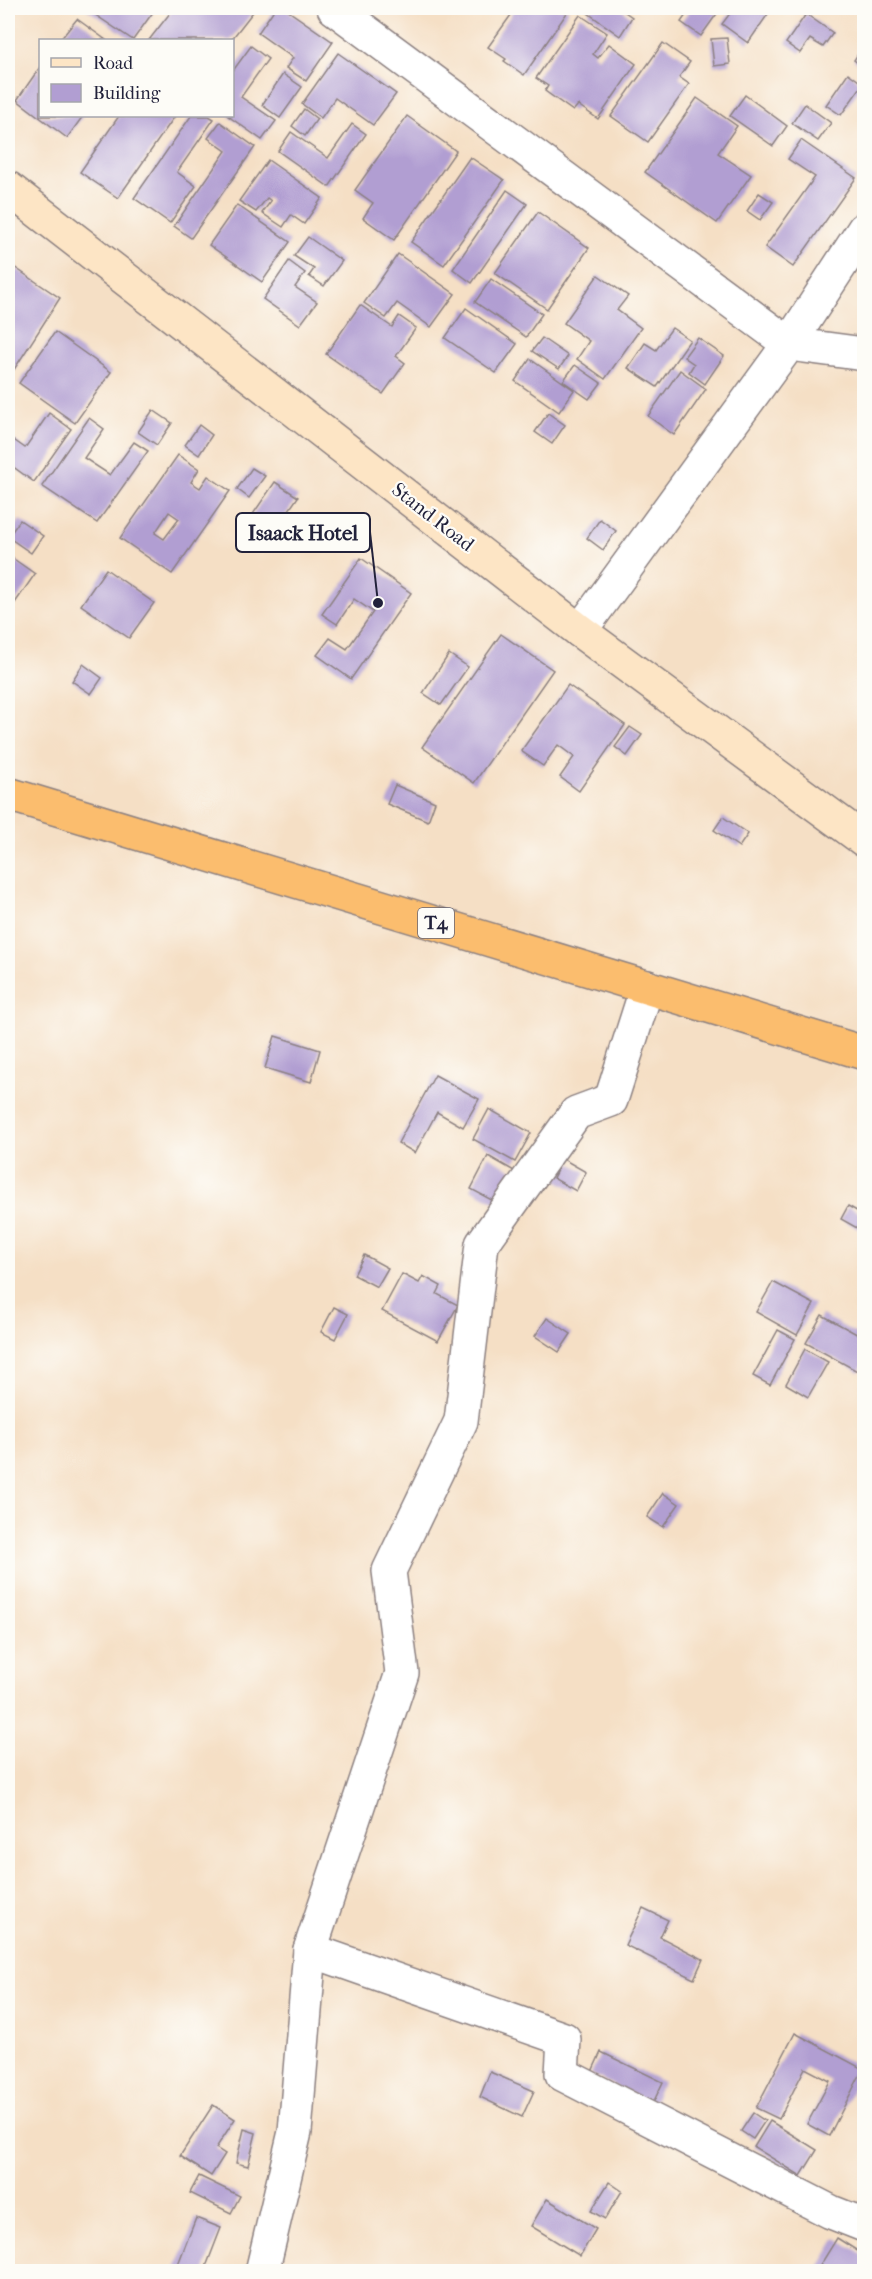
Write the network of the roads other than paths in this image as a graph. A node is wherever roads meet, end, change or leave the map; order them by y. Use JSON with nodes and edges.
{"nodes":[{"id":1,"x":334,"y":8,"type":"edge"},
{"id":2,"x":8,"y":188,"type":"edge"},
{"id":3,"x":864,"y":229,"type":"edge"},
{"id":4,"x":789,"y":345,"type":"junction"},
{"id":5,"x":864,"y":354,"type":"edge"},
{"id":6,"x":580,"y":631,"type":"junction"},
{"id":7,"x":8,"y":794,"type":"edge"},
{"id":8,"x":864,"y":840,"type":"edge"},
{"id":9,"x":647,"y":987,"type":"junction"},
{"id":10,"x":864,"y":1053,"type":"edge"},
{"id":11,"x":310,"y":1950,"type":"junction"},
{"id":12,"x":864,"y":2225,"type":"edge"},
{"id":13,"x":262,"y":2271,"type":"edge"}],
"edges":[{"from":1,"to":4,"type":"street"},
{"from":2,"to":6,"type":"main road","name":"Stand Road"},
{"from":3,"to":4,"type":"street"},
{"from":4,"to":5,"type":"street"},
{"from":4,"to":6,"type":"street"},
{"from":6,"to":8,"type":"main road","name":"Stand Road"},
{"from":7,"to":9,"type":"highway","number":"T4"},
{"from":9,"to":10,"type":"highway","number":"T4"},
{"from":9,"to":11,"type":"street"},
{"from":11,"to":12,"type":"street"},
{"from":11,"to":13,"type":"street"}]}
